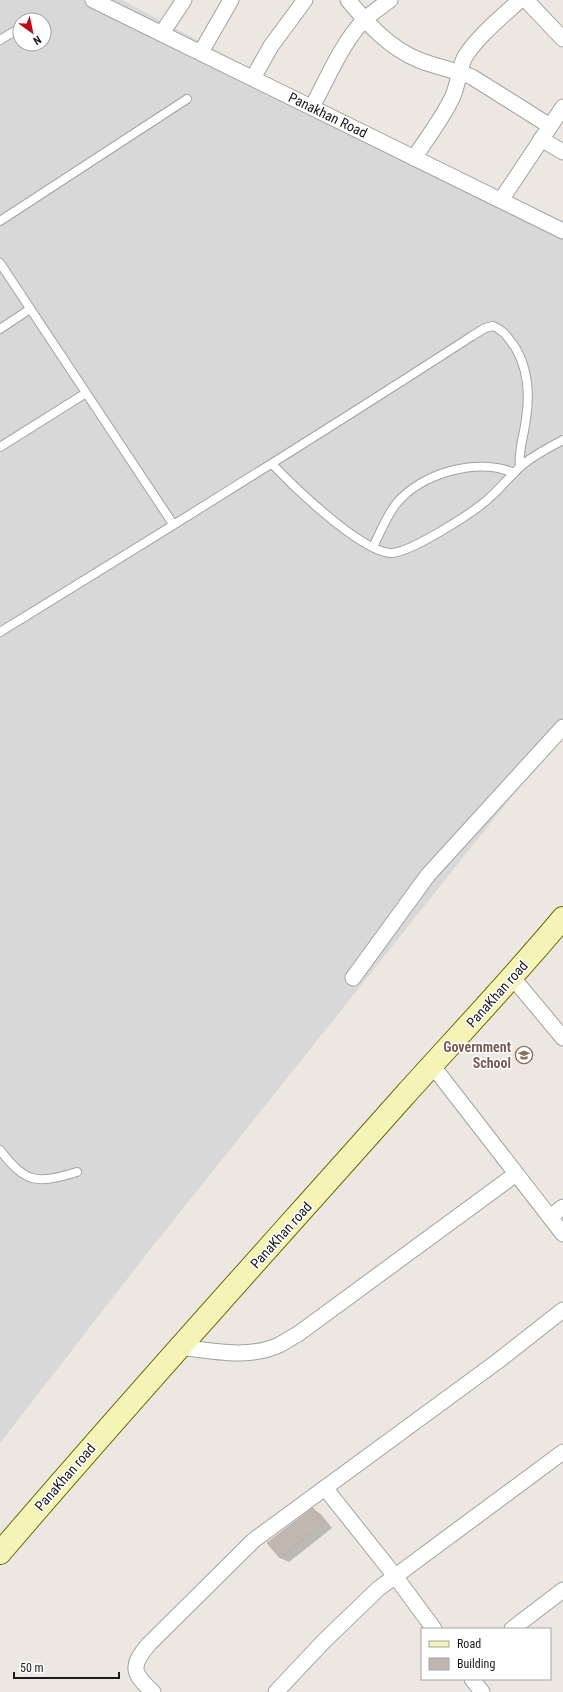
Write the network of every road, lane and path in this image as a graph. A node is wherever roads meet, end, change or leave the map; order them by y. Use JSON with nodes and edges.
{"nodes":[{"id":1,"x":93,"y":0,"type":"edge"},
{"id":2,"x":184,"y":0,"type":"edge"},
{"id":3,"x":231,"y":0,"type":"edge"},
{"id":4,"x":305,"y":0,"type":"edge"},
{"id":5,"x":348,"y":0,"type":"edge"},
{"id":6,"x":390,"y":0,"type":"edge"},
{"id":7,"x":520,"y":0,"type":"edge"},
{"id":8,"x":526,"y":0,"type":"edge"},
{"id":9,"x":113,"y":4,"type":"edge"},
{"id":10,"x":365,"y":19,"type":"junction"},
{"id":11,"x":12,"y":33,"type":"edge"},
{"id":12,"x":162,"y":33,"type":"junction"},
{"id":13,"x":563,"y":39,"type":"edge"},
{"id":14,"x":0,"y":40,"type":"edge"},
{"id":15,"x":201,"y":52,"type":"junction"},
{"id":16,"x":459,"y":71,"type":"junction"},
{"id":17,"x":253,"y":78,"type":"junction"},
{"id":18,"x":187,"y":99,"type":"dead end"},
{"id":19,"x":563,"y":106,"type":"edge"},
{"id":20,"x":312,"y":107,"type":"junction"},
{"id":21,"x":550,"y":126,"type":"junction"},
{"id":22,"x":542,"y":138,"type":"junction"},
{"id":23,"x":563,"y":152,"type":"edge"},
{"id":24,"x":414,"y":158,"type":"junction"},
{"id":25,"x":501,"y":200,"type":"junction"},
{"id":26,"x":0,"y":221,"type":"edge"},
{"id":27,"x":563,"y":231,"type":"edge"},
{"id":28,"x":0,"y":262,"type":"edge"},
{"id":29,"x":30,"y":309,"type":"junction"},
{"id":30,"x":0,"y":329,"type":"edge"},
{"id":31,"x":86,"y":393,"type":"junction"},
{"id":32,"x":563,"y":440,"type":"edge"},
{"id":33,"x":0,"y":447,"type":"edge"},
{"id":34,"x":272,"y":464,"type":"junction"},
{"id":35,"x":517,"y":470,"type":"junction"},
{"id":36,"x":173,"y":524,"type":"junction"},
{"id":37,"x":373,"y":547,"type":"junction"},
{"id":38,"x":0,"y":632,"type":"edge"},
{"id":39,"x":563,"y":727,"type":"edge"},
{"id":40,"x":563,"y":918,"type":"edge"},
{"id":41,"x":353,"y":978,"type":"dead end"},
{"id":42,"x":513,"y":978,"type":"junction"},
{"id":43,"x":563,"y":1038,"type":"edge"},
{"id":44,"x":432,"y":1065,"type":"junction"},
{"id":45,"x":0,"y":1150,"type":"edge"},
{"id":46,"x":77,"y":1172,"type":"dead end"},
{"id":47,"x":516,"y":1174,"type":"junction"},
{"id":48,"x":563,"y":1207,"type":"edge"},
{"id":49,"x":550,"y":1217,"type":"junction"},
{"id":50,"x":563,"y":1234,"type":"edge"},
{"id":51,"x":563,"y":1310,"type":"edge"},
{"id":52,"x":180,"y":1347,"type":"junction"},
{"id":53,"x":563,"y":1452,"type":"edge"},
{"id":54,"x":325,"y":1488,"type":"junction"},
{"id":55,"x":0,"y":1553,"type":"edge"},
{"id":56,"x":395,"y":1576,"type":"junction"},
{"id":57,"x":563,"y":1590,"type":"edge"},
{"id":58,"x":433,"y":1628,"type":"edge"},
{"id":59,"x":513,"y":1628,"type":"edge"},
{"id":60,"x":473,"y":1680,"type":"edge"},
{"id":61,"x":153,"y":1692,"type":"edge"},
{"id":62,"x":276,"y":1692,"type":"edge"},
{"id":63,"x":482,"y":1692,"type":"edge"}],
"edges":[{"from":1,"to":9,"type":"street","name":"Panakhan Road"},
{"from":2,"to":12,"type":"street"},
{"from":3,"to":15,"type":"street"},
{"from":4,"to":17,"type":"street"},
{"from":5,"to":10,"type":"street"},
{"from":6,"to":10,"type":"street"},
{"from":7,"to":16,"type":"street"},
{"from":8,"to":13,"type":"street"},
{"from":9,"to":12,"type":"street","name":"Panakhan Road"},
{"from":10,"to":16,"type":"street"},
{"from":10,"to":20,"type":"street"},
{"from":11,"to":14,"type":"lane"},
{"from":12,"to":15,"type":"street","name":"Panakhan Road"},
{"from":15,"to":17,"type":"street","name":"Panakhan Road"},
{"from":16,"to":21,"type":"street"},
{"from":16,"to":24,"type":"street"},
{"from":17,"to":20,"type":"street","name":"Panakhan Road"},
{"from":18,"to":26,"type":"lane"},
{"from":19,"to":21,"type":"street"},
{"from":20,"to":24,"type":"street","name":"Panakhan Road"},
{"from":21,"to":22,"type":"street"},
{"from":22,"to":23,"type":"street"},
{"from":22,"to":25,"type":"street"},
{"from":24,"to":25,"type":"street","name":"Panakhan Road"},
{"from":25,"to":27,"type":"street","name":"Panakhan Road"},
{"from":28,"to":29,"type":"lane"},
{"from":29,"to":30,"type":"lane"},
{"from":29,"to":31,"type":"lane"},
{"from":31,"to":33,"type":"lane"},
{"from":31,"to":36,"type":"lane"},
{"from":32,"to":35,"type":"lane"},
{"from":34,"to":35,"type":"lane"},
{"from":34,"to":36,"type":"lane"},
{"from":34,"to":37,"type":"lane"},
{"from":35,"to":37,"type":"lane"},
{"from":35,"to":37,"type":"lane"},
{"from":36,"to":38,"type":"lane"},
{"from":39,"to":41,"type":"street"},
{"from":40,"to":42,"type":"street","name":"PanaKhan road"},
{"from":42,"to":43,"type":"street"},
{"from":42,"to":44,"type":"street","name":"PanaKhan road"},
{"from":44,"to":47,"type":"street"},
{"from":44,"to":52,"type":"street","name":"PanaKhan road"},
{"from":45,"to":46,"type":"lane"},
{"from":47,"to":49,"type":"street"},
{"from":47,"to":52,"type":"street"},
{"from":48,"to":49,"type":"street"},
{"from":49,"to":50,"type":"street"},
{"from":51,"to":54,"type":"street"},
{"from":52,"to":55,"type":"street","name":"PanaKhan road"},
{"from":53,"to":56,"type":"street"},
{"from":54,"to":56,"type":"street"},
{"from":54,"to":61,"type":"street"},
{"from":56,"to":58,"type":"street"},
{"from":56,"to":62,"type":"street"},
{"from":57,"to":59,"type":"street"},
{"from":60,"to":63,"type":"street"}]}
